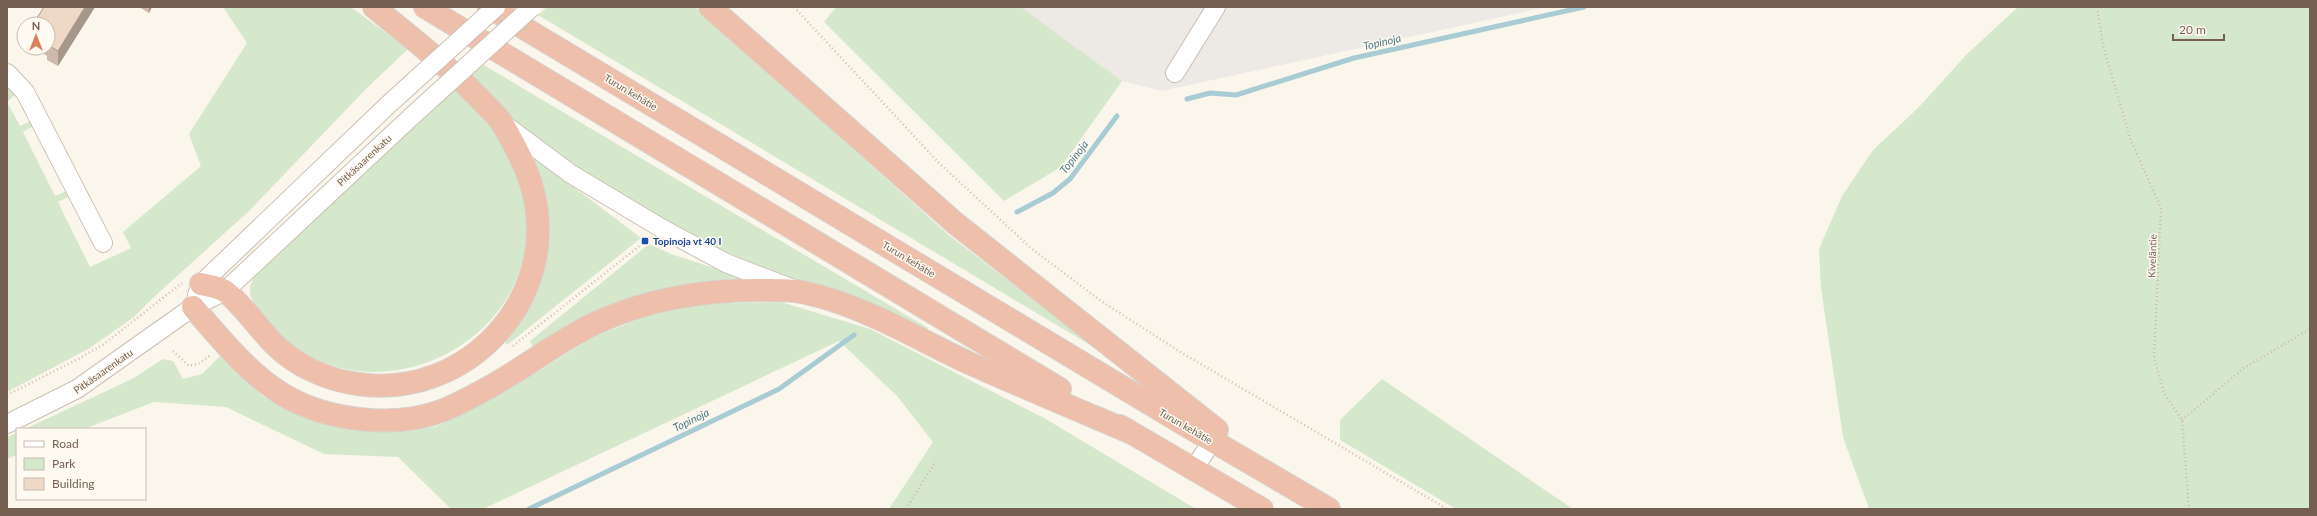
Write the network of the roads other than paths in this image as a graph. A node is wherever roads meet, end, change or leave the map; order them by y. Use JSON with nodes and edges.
{"nodes":[{"id":1,"x":374,"y":7,"type":"edge"},
{"id":2,"x":425,"y":7,"type":"edge"},
{"id":3,"x":489,"y":7,"type":"edge"},
{"id":4,"x":496,"y":7,"type":"edge"},
{"id":5,"x":532,"y":7,"type":"edge"},
{"id":6,"x":710,"y":7,"type":"edge"},
{"id":7,"x":1216,"y":7,"type":"edge"},
{"id":8,"x":7,"y":73,"type":"edge"},
{"id":9,"x":1175,"y":73,"type":"dead end"},
{"id":10,"x":500,"y":120,"type":"junction"},
{"id":11,"x":103,"y":243,"type":"dead end"},
{"id":12,"x":201,"y":284,"type":"junction"},
{"id":13,"x":225,"y":291,"type":"junction"},
{"id":14,"x":799,"y":291,"type":"junction"},
{"id":15,"x":193,"y":307,"type":"junction"},
{"id":16,"x":7,"y":424,"type":"edge"},
{"id":17,"x":1132,"y":433,"type":"junction"},
{"id":18,"x":1212,"y":441,"type":"junction"},
{"id":19,"x":1194,"y":469,"type":"junction"},
{"id":20,"x":1286,"y":484,"type":"junction"},
{"id":21,"x":1262,"y":509,"type":"edge"},
{"id":22,"x":1329,"y":509,"type":"edge"}],
"edges":[{"from":1,"to":10,"type":"highway"},
{"from":2,"to":17,"type":"highway"},
{"from":3,"to":18,"type":"highway","name":"Turun kehätie"},
{"from":4,"to":12,"type":"street","bridge":true},
{"from":5,"to":13,"type":"street","name":"Pitkäsaarenkatu","bridge":true},
{"from":6,"to":20,"type":"highway"},
{"from":7,"to":9,"type":"street"},
{"from":8,"to":11,"type":"street"},
{"from":10,"to":13,"type":"highway"},
{"from":10,"to":14,"type":"street"},
{"from":12,"to":13,"type":"highway"},
{"from":12,"to":15,"type":"street"},
{"from":13,"to":15,"type":"street","name":"Pitkäsaarenkatu"},
{"from":14,"to":15,"type":"highway"},
{"from":14,"to":17,"type":"highway"},
{"from":15,"to":16,"type":"street","name":"Pitkäsaarenkatu"},
{"from":17,"to":19,"type":"highway"},
{"from":18,"to":19,"type":"street"},
{"from":18,"to":20,"type":"highway","name":"Turun kehätie"},
{"from":19,"to":21,"type":"highway"},
{"from":20,"to":22,"type":"highway","name":"Turun kehätie"}]}
